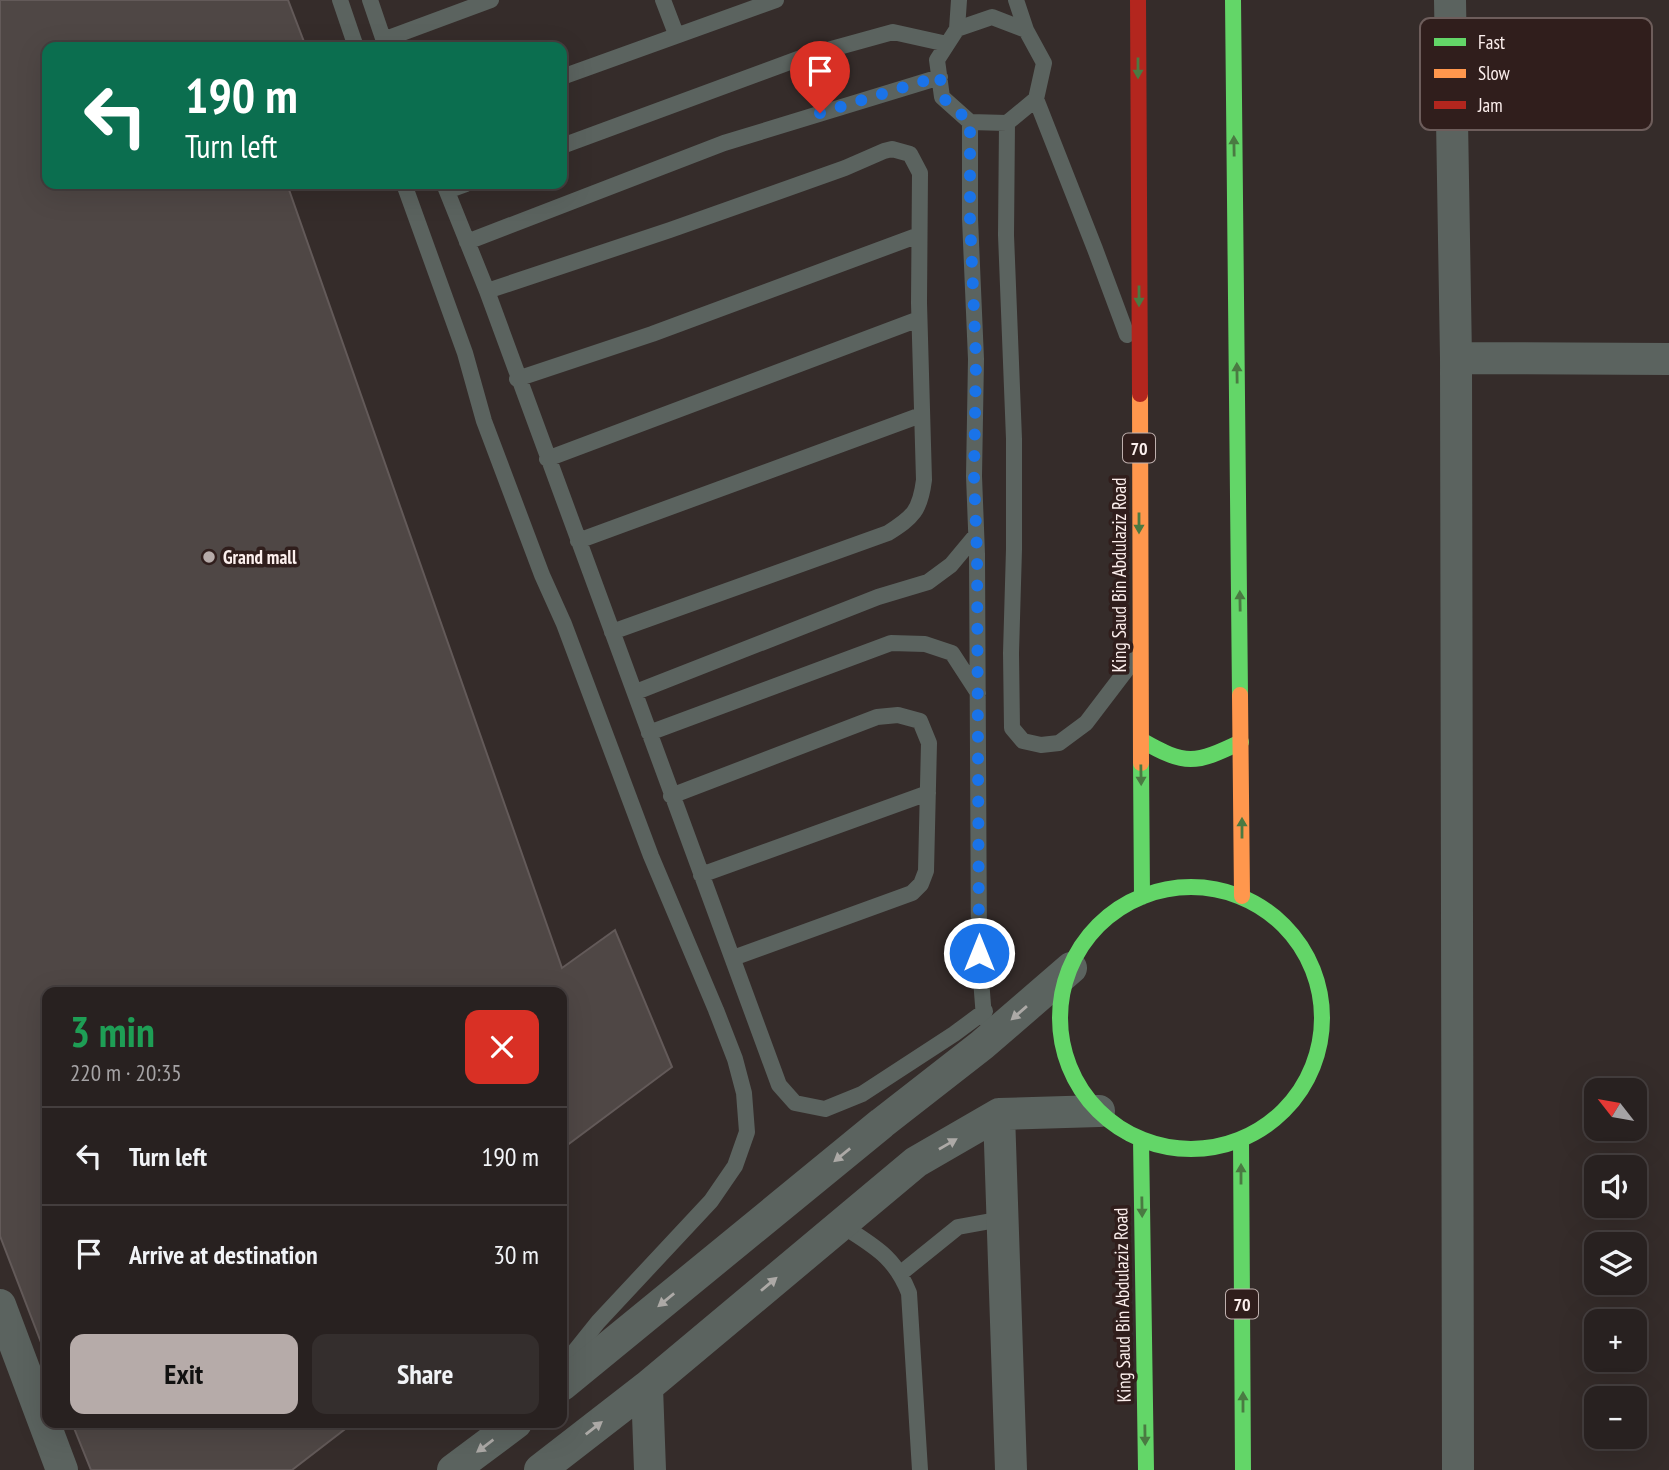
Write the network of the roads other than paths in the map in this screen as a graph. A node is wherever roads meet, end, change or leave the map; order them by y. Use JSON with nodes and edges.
{"nodes":[{"id":1,"x":340,"y":0,"type":"edge"},
{"id":2,"x":370,"y":0,"type":"edge"},
{"id":3,"x":491,"y":0,"type":"edge"},
{"id":4,"x":663,"y":0,"type":"edge"},
{"id":5,"x":776,"y":0,"type":"edge"},
{"id":6,"x":959,"y":0,"type":"edge"},
{"id":7,"x":1016,"y":0,"type":"edge"},
{"id":8,"x":1138,"y":0,"type":"edge"},
{"id":9,"x":1233,"y":0,"type":"edge"},
{"id":10,"x":1450,"y":0,"type":"edge"},
{"id":11,"x":1450,"y":18,"type":"edge"},
{"id":12,"x":957,"y":29,"type":"junction"},
{"id":13,"x":1026,"y":30,"type":"junction"},
{"id":14,"x":676,"y":34,"type":"junction"},
{"id":15,"x":354,"y":42,"type":"edge"},
{"id":16,"x":383,"y":42,"type":"edge"},
{"id":17,"x":389,"y":42,"type":"edge"},
{"id":18,"x":947,"y":44,"type":"junction"},
{"id":19,"x":567,"y":74,"type":"edge"},
{"id":20,"x":940,"y":76,"type":"junction"},
{"id":21,"x":1036,"y":99,"type":"junction"},
{"id":22,"x":970,"y":122,"type":"junction"},
{"id":23,"x":1007,"y":122,"type":"junction"},
{"id":24,"x":1452,"y":130,"type":"edge"},
{"id":25,"x":567,"y":144,"type":"edge"},
{"id":26,"x":406,"y":189,"type":"edge"},
{"id":27,"x":445,"y":189,"type":"edge"},
{"id":28,"x":919,"y":235,"type":"junction"},
{"id":29,"x":467,"y":243,"type":"junction"},
{"id":30,"x":487,"y":291,"type":"junction"},
{"id":31,"x":919,"y":319,"type":"junction"},
{"id":32,"x":1456,"y":358,"type":"junction"},
{"id":33,"x":1669,"y":359,"type":"edge"},
{"id":34,"x":1139,"y":369,"type":"junction"},
{"id":35,"x":517,"y":379,"type":"junction"},
{"id":36,"x":921,"y":415,"type":"junction"},
{"id":37,"x":547,"y":459,"type":"junction"},
{"id":38,"x":976,"y":535,"type":"junction"},
{"id":39,"x":578,"y":541,"type":"junction"},
{"id":40,"x":612,"y":632,"type":"junction"},
{"id":41,"x":1140,"y":652,"type":"junction"},
{"id":42,"x":636,"y":692,"type":"junction"},
{"id":43,"x":978,"y":693,"type":"junction"},
{"id":44,"x":649,"y":733,"type":"junction"},
{"id":45,"x":1141,"y":740,"type":"junction"},
{"id":46,"x":1241,"y":742,"type":"junction"},
{"id":47,"x":928,"y":793,"type":"junction"},
{"id":48,"x":671,"y":796,"type":"junction"},
{"id":49,"x":701,"y":875,"type":"junction"},
{"id":50,"x":1142,"y":897,"type":"junction"},
{"id":51,"x":1242,"y":897,"type":"junction"},
{"id":52,"x":733,"y":958,"type":"junction"},
{"id":53,"x":1071,"y":968,"type":"junction"},
{"id":54,"x":985,"y":1011,"type":"junction"},
{"id":55,"x":982,"y":1045,"type":"junction"},
{"id":56,"x":1098,"y":1111,"type":"junction"},
{"id":57,"x":999,"y":1114,"type":"junction"},
{"id":58,"x":1141,"y":1139,"type":"junction"},
{"id":59,"x":1241,"y":1139,"type":"junction"},
{"id":60,"x":1002,"y":1219,"type":"junction"},
{"id":61,"x":840,"y":1224,"type":"junction"},
{"id":62,"x":901,"y":1273,"type":"junction"},
{"id":63,"x":0,"y":1305,"type":"edge"},
{"id":64,"x":567,"y":1361,"type":"edge"},
{"id":65,"x":567,"y":1381,"type":"edge"},
{"id":66,"x":647,"y":1387,"type":"junction"},
{"id":67,"x":42,"y":1417,"type":"edge"},
{"id":68,"x":46,"y":1428,"type":"edge"},
{"id":69,"x":509,"y":1428,"type":"edge"},
{"id":70,"x":62,"y":1470,"type":"edge"},
{"id":71,"x":453,"y":1470,"type":"edge"},
{"id":72,"x":540,"y":1470,"type":"edge"},
{"id":73,"x":650,"y":1470,"type":"edge"},
{"id":74,"x":920,"y":1470,"type":"edge"},
{"id":75,"x":1011,"y":1470,"type":"edge"},
{"id":76,"x":1146,"y":1470,"type":"edge"},
{"id":77,"x":1243,"y":1470,"type":"edge"},
{"id":78,"x":1458,"y":1470,"type":"edge"}],
"edges":[{"from":1,"to":15,"type":"lane"},
{"from":2,"to":16,"type":"lane"},
{"from":3,"to":17,"type":"lane"},
{"from":4,"to":14,"type":"lane"},
{"from":5,"to":14,"type":"lane"},
{"from":6,"to":12,"type":"lane"},
{"from":7,"to":13,"type":"lane"},
{"from":8,"to":34,"type":"highway","name":"King Saud Bin Abdulaziz Road","number":"70","one_way":true},
{"from":46,"to":9,"type":"highway","one_way":true},
{"from":10,"to":11,"type":"street"},
{"from":12,"to":13,"type":"lane"},
{"from":12,"to":18,"type":"lane"},
{"from":13,"to":21,"type":"lane"},
{"from":14,"to":19,"type":"lane"},
{"from":18,"to":20,"type":"lane"},
{"from":18,"to":25,"type":"lane"},
{"from":20,"to":22,"type":"lane"},
{"from":20,"to":29,"type":"lane"},
{"from":21,"to":23,"type":"lane"},
{"from":21,"to":34,"type":"lane"},
{"from":22,"to":23,"type":"lane"},
{"from":22,"to":38,"type":"lane"},
{"from":23,"to":41,"type":"lane"},
{"from":24,"to":32,"type":"street"},
{"from":26,"to":64,"type":"lane"},
{"from":27,"to":29,"type":"lane"},
{"from":28,"to":30,"type":"lane"},
{"from":28,"to":31,"type":"lane"},
{"from":28,"to":35,"type":"lane"},
{"from":29,"to":30,"type":"lane"},
{"from":30,"to":35,"type":"lane"},
{"from":31,"to":36,"type":"lane"},
{"from":31,"to":37,"type":"lane"},
{"from":32,"to":33,"type":"street"},
{"from":32,"to":78,"type":"street"},
{"from":34,"to":41,"type":"highway","name":"King Saud Bin Abdulaziz Road","number":"70","one_way":true},
{"from":35,"to":37,"type":"lane"},
{"from":36,"to":39,"type":"lane"},
{"from":36,"to":40,"type":"lane"},
{"from":37,"to":39,"type":"lane"},
{"from":38,"to":42,"type":"lane"},
{"from":38,"to":43,"type":"lane"},
{"from":39,"to":40,"type":"lane"},
{"from":40,"to":42,"type":"lane"},
{"from":41,"to":45,"type":"highway","name":"King Saud Bin Abdulaziz Road","number":"70"},
{"from":42,"to":44,"type":"lane"},
{"from":43,"to":44,"type":"lane"},
{"from":43,"to":54,"type":"lane"},
{"from":44,"to":48,"type":"lane"},
{"from":45,"to":46,"type":"highway"},
{"from":45,"to":50,"type":"highway","name":"King Saud Bin Abdulaziz Road","number":"70","one_way":true},
{"from":51,"to":46,"type":"highway","one_way":true},
{"from":47,"to":48,"type":"lane"},
{"from":47,"to":49,"type":"lane"},
{"from":47,"to":52,"type":"lane"},
{"from":48,"to":49,"type":"lane"},
{"from":49,"to":52,"type":"lane"},
{"from":50,"to":51,"type":"highway"},
{"from":50,"to":53,"type":"highway"},
{"from":51,"to":59,"type":"highway"},
{"from":52,"to":54,"type":"lane"},
{"from":53,"to":55,"type":"street","one_way":true},
{"from":53,"to":56,"type":"highway"},
{"from":54,"to":55,"type":"lane"},
{"from":55,"to":65,"type":"street","one_way":true},
{"from":56,"to":57,"type":"street"},
{"from":56,"to":58,"type":"highway"},
{"from":57,"to":60,"type":"street"},
{"from":61,"to":57,"type":"street","one_way":true},
{"from":58,"to":59,"type":"highway"},
{"from":58,"to":76,"type":"highway","name":"King Saud Bin Abdulaziz Road","one_way":true},
{"from":77,"to":59,"type":"highway","number":"70","one_way":true},
{"from":60,"to":62,"type":"lane"},
{"from":60,"to":75,"type":"street"},
{"from":61,"to":62,"type":"lane"},
{"from":66,"to":61,"type":"street","one_way":true},
{"from":62,"to":74,"type":"lane"},
{"from":63,"to":67,"type":"street"},
{"from":72,"to":66,"type":"street","one_way":true},
{"from":66,"to":73,"type":"street"},
{"from":68,"to":70,"type":"street"},
{"from":69,"to":71,"type":"street","one_way":true}]}
